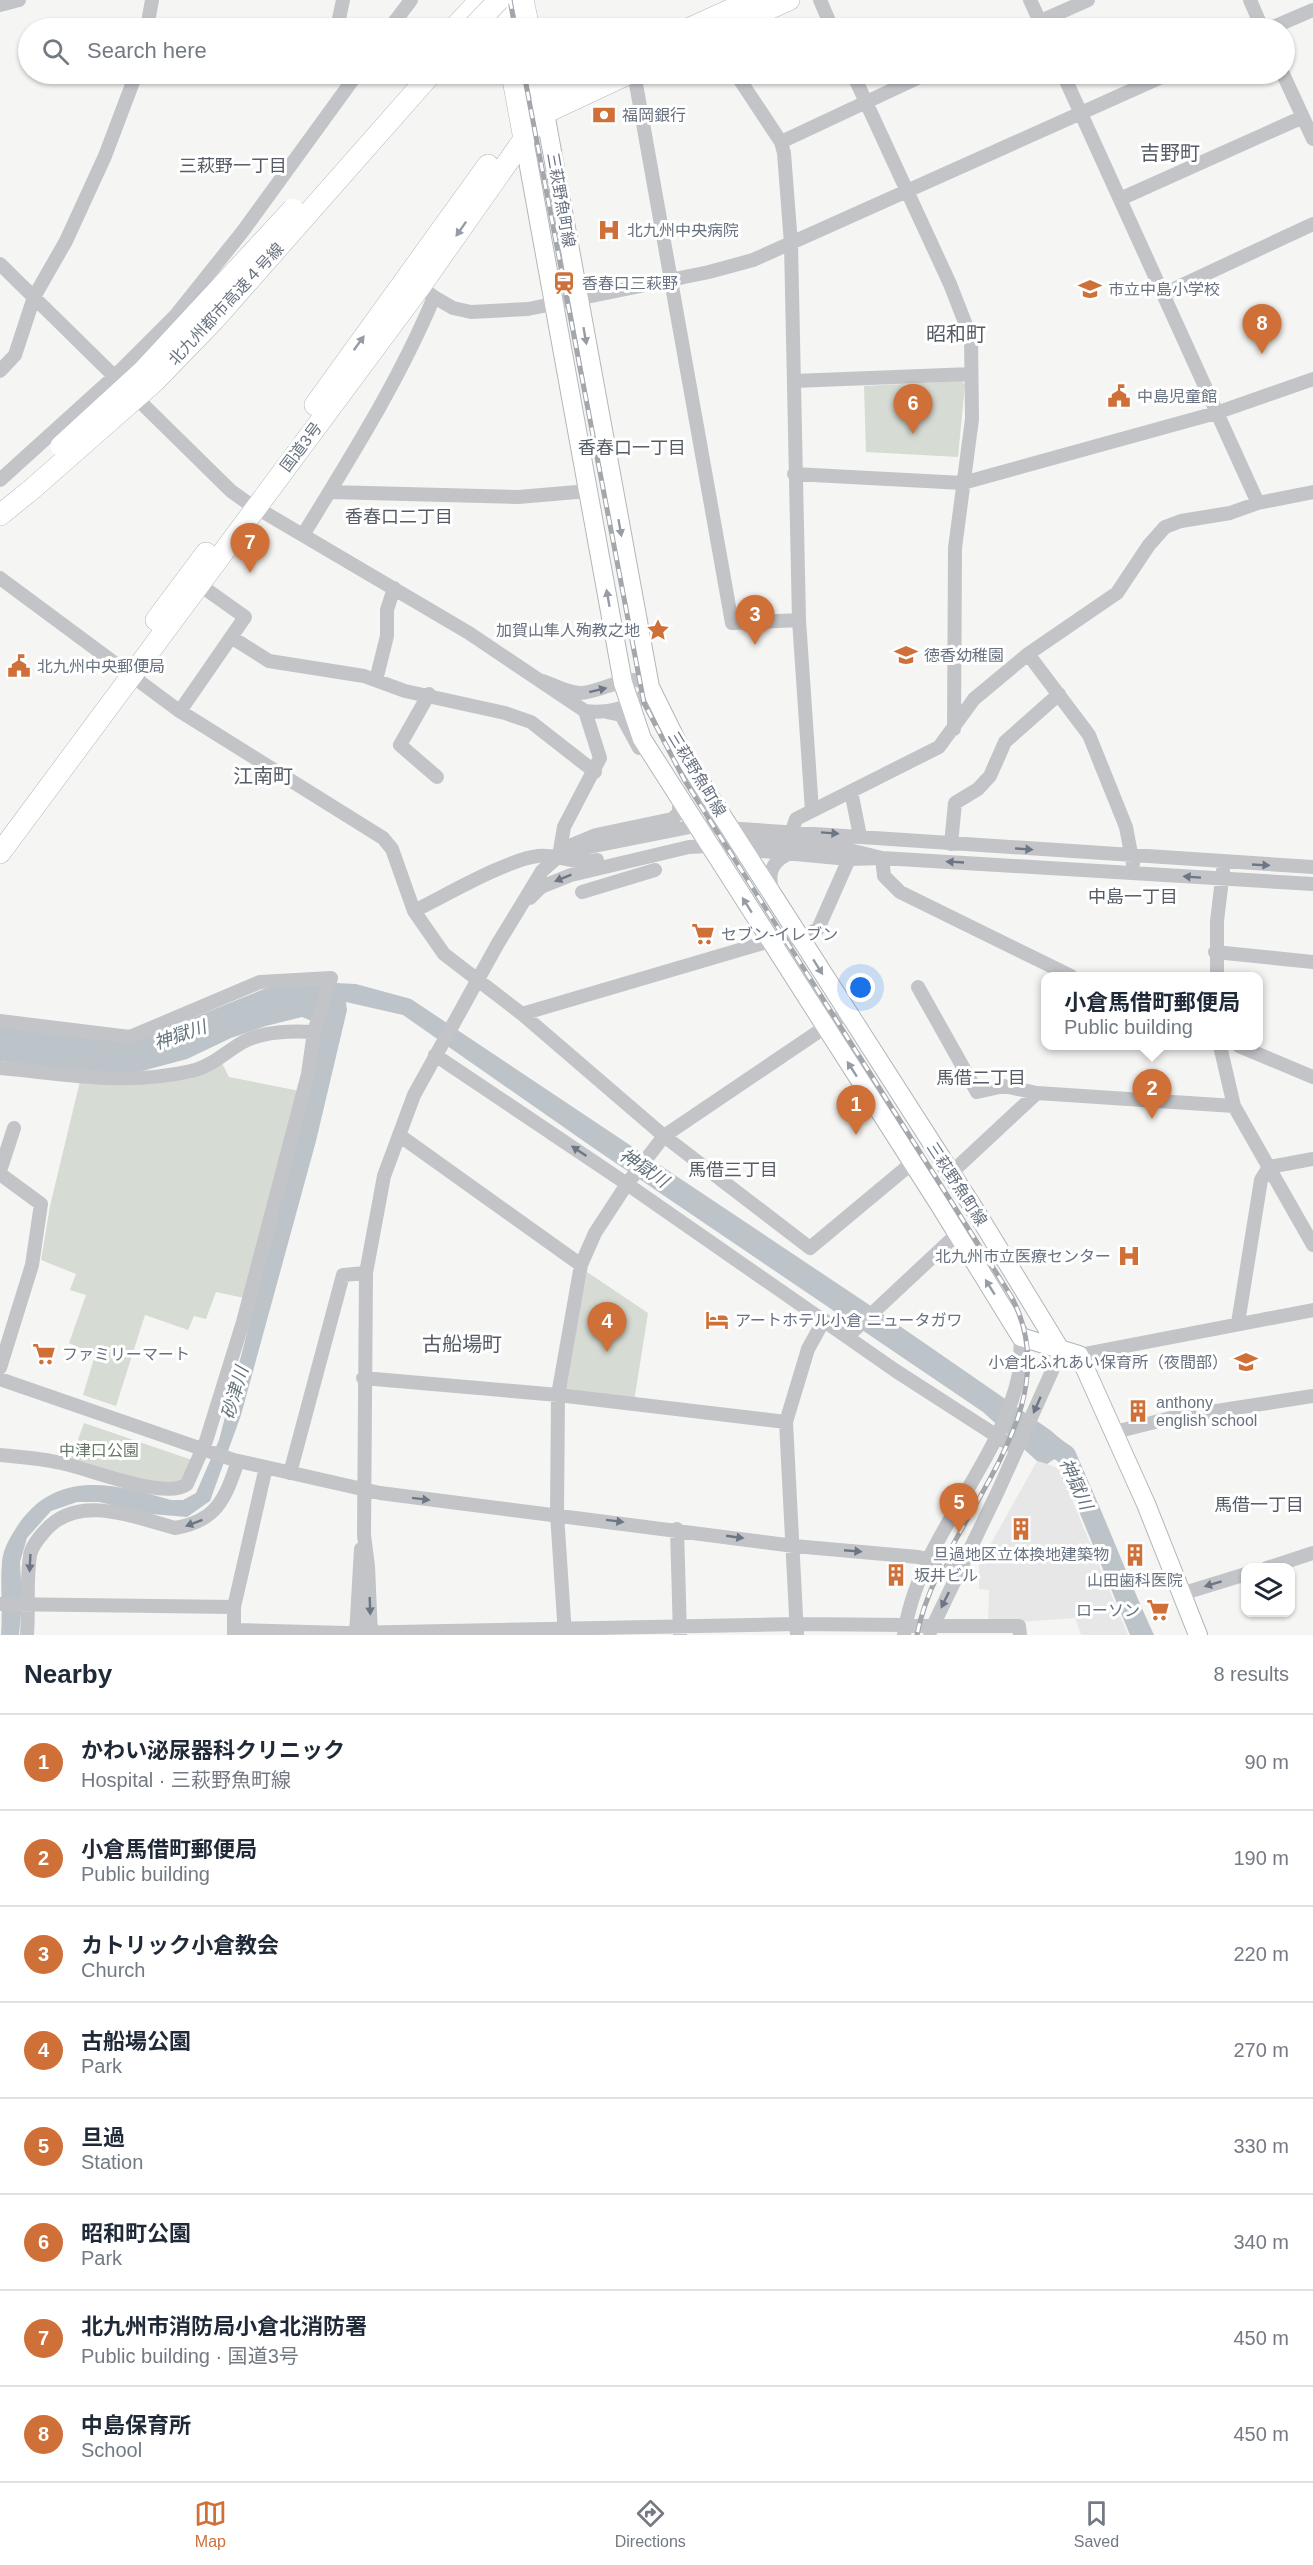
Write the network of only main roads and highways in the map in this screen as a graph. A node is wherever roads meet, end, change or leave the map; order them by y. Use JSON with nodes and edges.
{"nodes":[{"id":1,"x":480,"y":0,"type":"edge"},
{"id":2,"x":499,"y":0,"type":"edge"},
{"id":3,"x":523,"y":0,"type":"edge"},
{"id":4,"x":752,"y":0,"type":"edge"},
{"id":5,"x":789,"y":0,"type":"edge"},
{"id":6,"x":463,"y":18,"type":"edge"},
{"id":7,"x":482,"y":18,"type":"edge"},
{"id":8,"x":502,"y":18,"type":"edge"},
{"id":9,"x":527,"y":18,"type":"edge"},
{"id":10,"x":723,"y":18,"type":"edge"},
{"id":11,"x":735,"y":18,"type":"edge"},
{"id":12,"x":405,"y":84,"type":"edge"},
{"id":13,"x":422,"y":84,"type":"edge"},
{"id":14,"x":514,"y":84,"type":"edge"},
{"id":15,"x":539,"y":84,"type":"edge"},
{"id":16,"x":568,"y":84,"type":"edge"},
{"id":17,"x":603,"y":84,"type":"edge"},
{"id":18,"x":544,"y":107,"type":"junction"},
{"id":19,"x":522,"y":130,"type":"junction"},
{"id":20,"x":0,"y":497,"type":"edge"},
{"id":21,"x":251,"y":504,"type":"junction"},
{"id":22,"x":0,"y":515,"type":"edge"},
{"id":23,"x":126,"y":673,"type":"junction"},
{"id":24,"x":0,"y":830,"type":"edge"},
{"id":25,"x":0,"y":853,"type":"edge"},
{"id":26,"x":1061,"y":1351,"type":"junction"},
{"id":27,"x":1198,"y":1635,"type":"edge"}],
"edges":[{"from":1,"to":6,"type":"highway"},
{"from":2,"to":7,"type":"highway","bridge":true},
{"from":2,"to":8,"type":"highway"},
{"from":3,"to":9,"type":"highway"},
{"from":4,"to":10,"type":"highway"},
{"from":5,"to":11,"type":"highway"},
{"from":12,"to":20,"type":"highway","name":"北九州都市高速４号線","bridge":true},
{"from":13,"to":22,"type":"highway","name":"北九州都市高速４号線","bridge":true},
{"from":14,"to":19,"type":"highway"},
{"from":15,"to":18,"type":"highway"},
{"from":16,"to":18,"type":"highway","name":"国道3号"},
{"from":17,"to":18,"type":"highway","name":"国道3号"},
{"from":18,"to":19,"type":"highway","name":"国道3号"},
{"from":18,"to":26,"type":"main road","name":"三萩野魚町線","one_way":true},
{"from":21,"to":19,"type":"highway","name":"国道3号","one_way":true},
{"from":19,"to":21,"type":"highway","name":"国道3号","one_way":true},
{"from":26,"to":19,"type":"main road","name":"三萩野魚町線","one_way":true},
{"from":21,"to":23,"type":"highway","name":"国道3号"},
{"from":23,"to":24,"type":"highway","name":"国道3号"},
{"from":23,"to":25,"type":"highway","name":"国道3号"},
{"from":26,"to":27,"type":"main road"}]}
